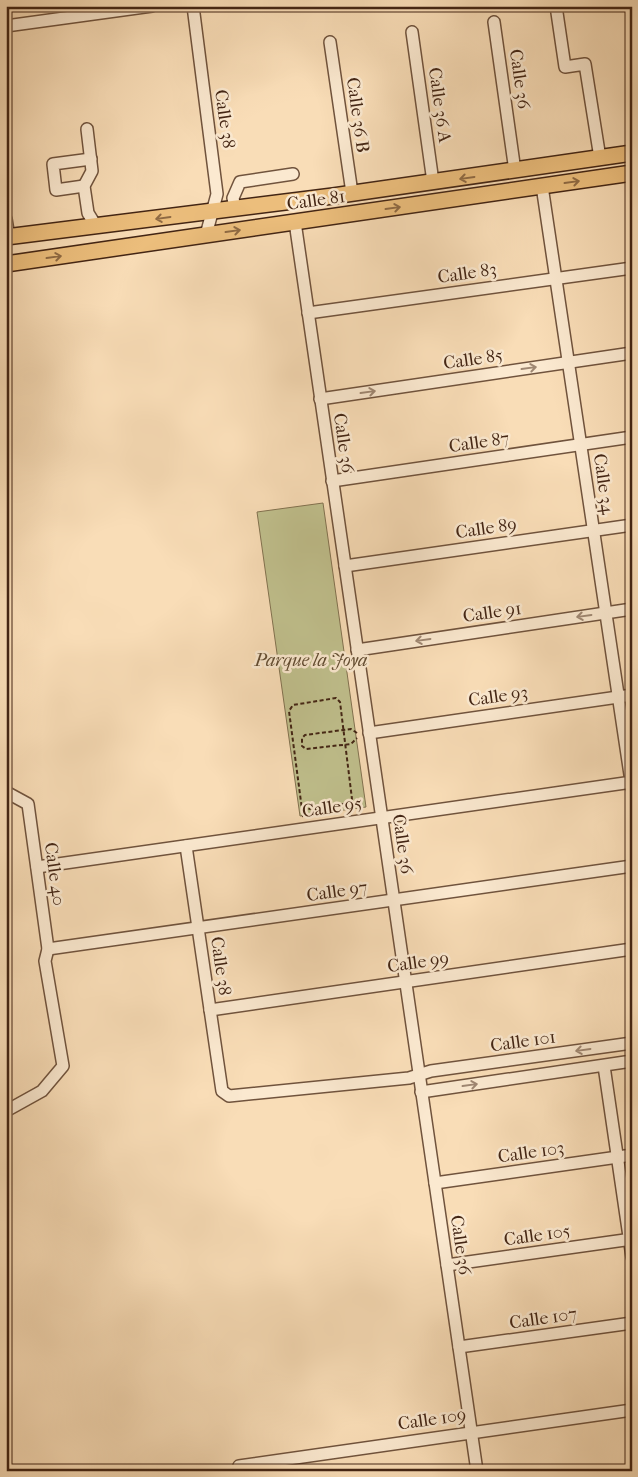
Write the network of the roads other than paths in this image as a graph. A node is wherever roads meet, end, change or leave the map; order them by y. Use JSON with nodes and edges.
{"nodes":[{"id":1,"x":152,"y":6,"type":"edge"},
{"id":2,"x":193,"y":6,"type":"edge"},
{"id":3,"x":556,"y":6,"type":"edge"},
{"id":4,"x":494,"y":22,"type":"dead end"},
{"id":5,"x":6,"y":26,"type":"edge"},
{"id":6,"x":412,"y":32,"type":"dead end"},
{"id":7,"x":330,"y":42,"type":"dead end"},
{"id":8,"x":87,"y":129,"type":"dead end"},
{"id":9,"x":632,"y":153,"type":"edge"},
{"id":10,"x":600,"y":158,"type":"junction"},
{"id":11,"x":91,"y":159,"type":"junction"},
{"id":12,"x":515,"y":171,"type":"junction"},
{"id":13,"x":632,"y":173,"type":"edge"},
{"id":14,"x":293,"y":174,"type":"dead end"},
{"id":15,"x":433,"y":182,"type":"junction"},
{"id":16,"x":84,"y":186,"type":"junction"},
{"id":17,"x":542,"y":186,"type":"junction"},
{"id":18,"x":352,"y":193,"type":"junction"},
{"id":19,"x":235,"y":208,"type":"junction"},
{"id":20,"x":213,"y":211,"type":"junction"},
{"id":21,"x":6,"y":219,"type":"edge"},
{"id":22,"x":295,"y":222,"type":"junction"},
{"id":23,"x":96,"y":226,"type":"junction"},
{"id":24,"x":206,"y":235,"type":"junction"},
{"id":25,"x":8,"y":237,"type":"edge"},
{"id":26,"x":99,"y":250,"type":"junction"},
{"id":27,"x":6,"y":264,"type":"edge"},
{"id":28,"x":632,"y":268,"type":"edge"},
{"id":29,"x":556,"y":279,"type":"junction"},
{"id":30,"x":308,"y":313,"type":"junction"},
{"id":31,"x":632,"y":353,"type":"edge"},
{"id":32,"x":568,"y":362,"type":"junction"},
{"id":33,"x":320,"y":399,"type":"junction"},
{"id":34,"x":632,"y":438,"type":"edge"},
{"id":35,"x":581,"y":445,"type":"junction"},
{"id":36,"x":332,"y":481,"type":"junction"},
{"id":37,"x":632,"y":525,"type":"edge"},
{"id":38,"x":593,"y":530,"type":"junction"},
{"id":39,"x":345,"y":566,"type":"junction"},
{"id":40,"x":632,"y":609,"type":"edge"},
{"id":41,"x":606,"y":613,"type":"junction"},
{"id":42,"x":357,"y":650,"type":"junction"},
{"id":43,"x":632,"y":694,"type":"edge"},
{"id":44,"x":618,"y":696,"type":"junction"},
{"id":45,"x":363,"y":733,"type":"junction"},
{"id":46,"x":632,"y":784,"type":"edge"},
{"id":47,"x":6,"y":792,"type":"edge"},
{"id":48,"x":381,"y":818,"type":"junction"},
{"id":49,"x":186,"y":846,"type":"junction"},
{"id":50,"x":632,"y":866,"type":"edge"},
{"id":51,"x":36,"y":867,"type":"junction"},
{"id":52,"x":393,"y":901,"type":"junction"},
{"id":53,"x":198,"y":929,"type":"junction"},
{"id":54,"x":48,"y":949,"type":"junction"},
{"id":55,"x":632,"y":949,"type":"edge"},
{"id":56,"x":405,"y":982,"type":"junction"},
{"id":57,"x":210,"y":1010,"type":"junction"},
{"id":58,"x":632,"y":1043,"type":"edge"},
{"id":59,"x":632,"y":1062,"type":"edge"},
{"id":60,"x":604,"y":1066,"type":"junction"},
{"id":61,"x":419,"y":1075,"type":"junction"},
{"id":62,"x":222,"y":1091,"type":"joint"},
{"id":63,"x":421,"y":1092,"type":"junction"},
{"id":64,"x":6,"y":1112,"type":"edge"},
{"id":65,"x":632,"y":1155,"type":"edge"},
{"id":66,"x":617,"y":1157,"type":"junction"},
{"id":67,"x":435,"y":1183,"type":"junction"},
{"id":68,"x":630,"y":1239,"type":"edge"},
{"id":69,"x":632,"y":1257,"type":"edge"},
{"id":70,"x":447,"y":1266,"type":"junction"},
{"id":71,"x":632,"y":1323,"type":"edge"},
{"id":72,"x":459,"y":1347,"type":"junction"},
{"id":73,"x":632,"y":1410,"type":"edge"},
{"id":74,"x":471,"y":1431,"type":"junction"},
{"id":75,"x":239,"y":1468,"type":"edge"},
{"id":76,"x":477,"y":1471,"type":"edge"}],
"edges":[{"from":1,"to":5,"type":"street"},
{"from":2,"to":20,"type":"street","name":"Calle 38"},
{"from":3,"to":10,"type":"street"},
{"from":4,"to":12,"type":"street","name":"Calle 36"},
{"from":6,"to":15,"type":"street","name":"Calle 36 A"},
{"from":7,"to":18,"type":"street","name":"Calle 36 B"},
{"from":8,"to":11,"type":"street"},
{"from":9,"to":10,"type":"main road","name":"Calle 81"},
{"from":10,"to":12,"type":"main road","name":"Calle 81"},
{"from":11,"to":16,"type":"street"},
{"from":11,"to":16,"type":"street"},
{"from":12,"to":15,"type":"main road","name":"Calle 81","one_way":true},
{"from":17,"to":13,"type":"main road","name":"Calle 81","one_way":true},
{"from":14,"to":19,"type":"street"},
{"from":15,"to":18,"type":"main road","name":"Calle 81"},
{"from":16,"to":23,"type":"street"},
{"from":22,"to":17,"type":"main road","name":"Calle 81","one_way":true},
{"from":17,"to":29,"type":"street","name":"Calle 34"},
{"from":18,"to":19,"type":"main road","name":"Calle 81"},
{"from":19,"to":20,"type":"main road","name":"Calle 81"},
{"from":20,"to":23,"type":"main road","name":"Calle 81","one_way":true},
{"from":20,"to":24,"type":"street","name":"Calle 38"},
{"from":21,"to":25,"type":"street"},
{"from":24,"to":22,"type":"main road","name":"Calle 81","one_way":true},
{"from":22,"to":30,"type":"street","name":"Calle 36"},
{"from":23,"to":25,"type":"main road","name":"Calle 81"},
{"from":23,"to":26,"type":"main road"},
{"from":24,"to":26,"type":"main road","name":"Calle 81"},
{"from":27,"to":26,"type":"main road","name":"Calle 81","one_way":true},
{"from":28,"to":29,"type":"street","name":"Calle 83"},
{"from":29,"to":30,"type":"street","name":"Calle 83"},
{"from":29,"to":32,"type":"street","name":"Calle 34"},
{"from":30,"to":33,"type":"street","name":"Calle 36"},
{"from":31,"to":32,"type":"street","name":"Calle 85"},
{"from":33,"to":32,"type":"street","name":"Calle 85","one_way":true},
{"from":32,"to":35,"type":"street","name":"Calle 34"},
{"from":33,"to":36,"type":"street","name":"Calle 36"},
{"from":34,"to":35,"type":"street","name":"Calle 87"},
{"from":35,"to":36,"type":"street","name":"Calle 87"},
{"from":35,"to":38,"type":"street","name":"Calle 34"},
{"from":36,"to":39,"type":"street","name":"Calle 36"},
{"from":37,"to":38,"type":"street","name":"Calle 89"},
{"from":38,"to":39,"type":"street","name":"Calle 89"},
{"from":38,"to":41,"type":"street","name":"Calle 34"},
{"from":39,"to":42,"type":"street","name":"Calle 36"},
{"from":40,"to":41,"type":"street","name":"Calle 91"},
{"from":41,"to":42,"type":"street","name":"Calle 91","one_way":true},
{"from":41,"to":44,"type":"street","name":"Calle 34"},
{"from":42,"to":45,"type":"street","name":"Calle 36"},
{"from":43,"to":44,"type":"street","name":"Calle 93"},
{"from":44,"to":45,"type":"street","name":"Calle 93"},
{"from":44,"to":46,"type":"street","name":"Calle 34"},
{"from":45,"to":48,"type":"street","name":"Calle 36"},
{"from":46,"to":48,"type":"street","name":"Calle 95"},
{"from":47,"to":51,"type":"street","name":"Calle 40"},
{"from":48,"to":49,"type":"street","name":"Calle 95"},
{"from":48,"to":52,"type":"street","name":"Calle 36"},
{"from":49,"to":51,"type":"street","name":"Calle 95"},
{"from":49,"to":53,"type":"street","name":"Calle 38"},
{"from":50,"to":52,"type":"street","name":"Calle 97"},
{"from":51,"to":54,"type":"street","name":"Calle 40"},
{"from":52,"to":53,"type":"street","name":"Calle 97"},
{"from":52,"to":56,"type":"street","name":"Calle 36"},
{"from":53,"to":54,"type":"street","name":"Calle 97"},
{"from":53,"to":57,"type":"street","name":"Calle 38"},
{"from":54,"to":64,"type":"street","name":"Calle 40"},
{"from":55,"to":56,"type":"street","name":"Calle 99"},
{"from":56,"to":57,"type":"street","name":"Calle 99"},
{"from":56,"to":61,"type":"street","name":"Calle 36"},
{"from":57,"to":62,"type":"street","name":"Calle 38"},
{"from":58,"to":61,"type":"street","name":"Calle 101","one_way":true},
{"from":59,"to":60,"type":"street","name":"Calle 101"},
{"from":63,"to":60,"type":"street","name":"Calle 101","one_way":true},
{"from":60,"to":66,"type":"street"},
{"from":61,"to":62,"type":"street","name":"Calle 101"},
{"from":61,"to":63,"type":"street","name":"Calle 36"},
{"from":63,"to":67,"type":"street","name":"Calle 36"},
{"from":65,"to":66,"type":"street","name":"Calle 103"},
{"from":66,"to":67,"type":"street","name":"Calle 103"},
{"from":66,"to":68,"type":"street"},
{"from":67,"to":70,"type":"street","name":"Calle 36"},
{"from":68,"to":69,"type":"street"},
{"from":68,"to":70,"type":"street","name":"Calle 105"},
{"from":70,"to":72,"type":"street","name":"Calle 36"},
{"from":71,"to":72,"type":"street","name":"Calle 107"},
{"from":72,"to":74,"type":"street","name":"Calle 36"},
{"from":73,"to":74,"type":"street","name":"Calle 109"},
{"from":74,"to":75,"type":"street","name":"Calle 109"},
{"from":74,"to":76,"type":"street","name":"Calle 36"}]}
